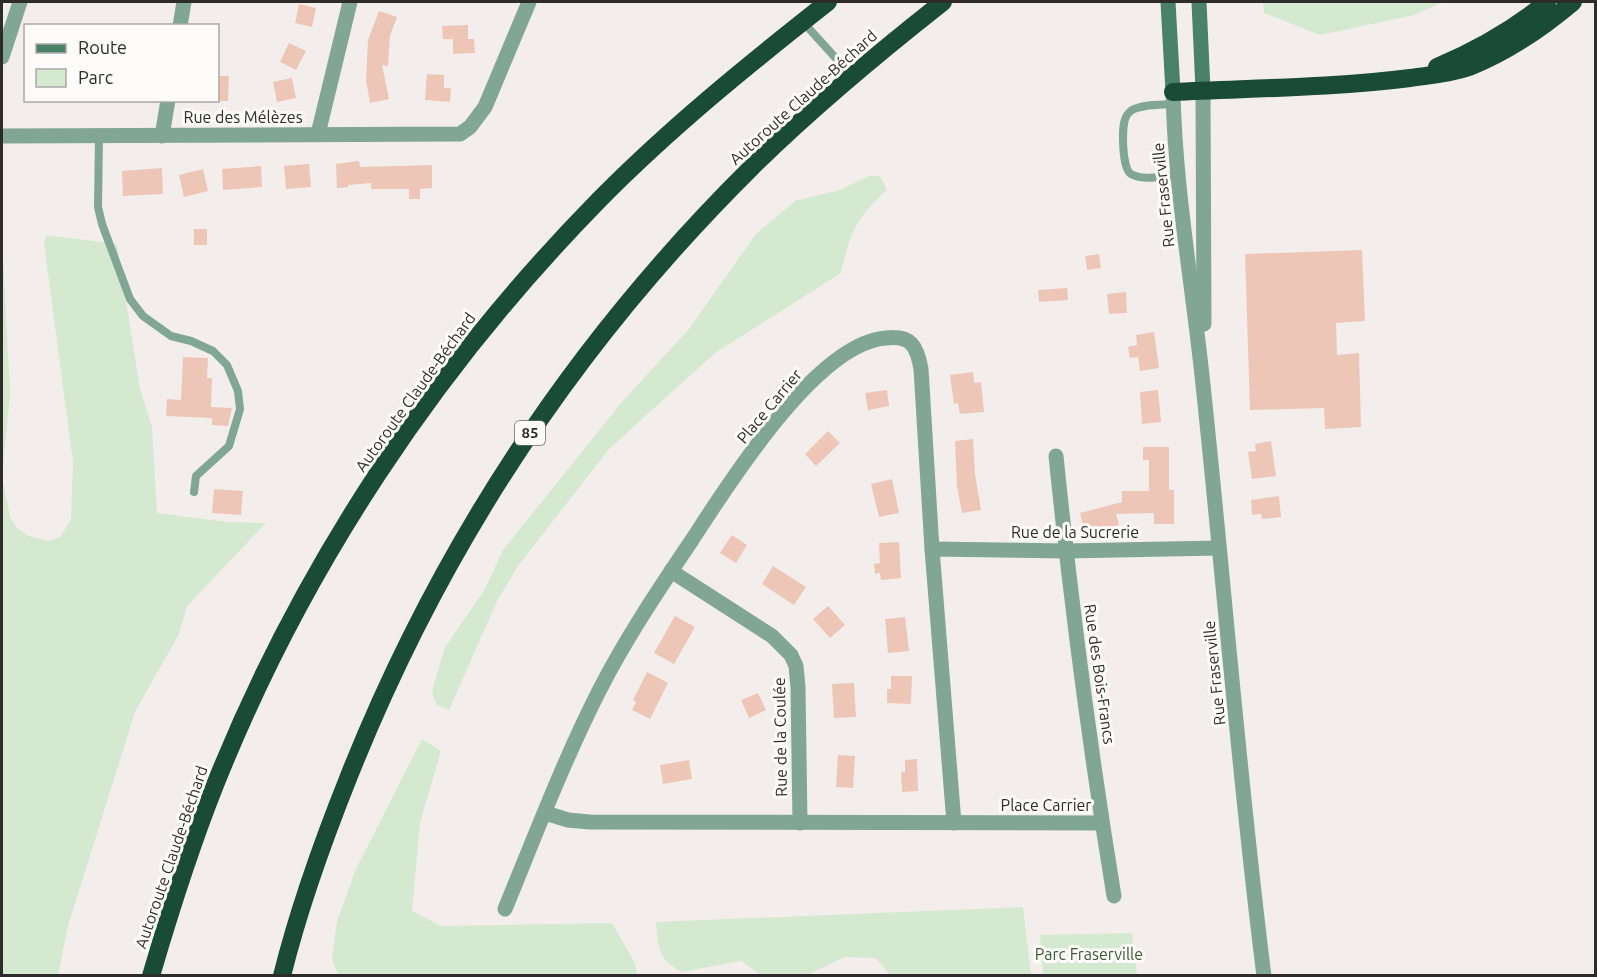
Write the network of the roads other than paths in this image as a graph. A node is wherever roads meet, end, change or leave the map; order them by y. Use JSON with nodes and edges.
{"nodes":[{"id":1,"x":20,"y":2,"type":"edge"},
{"id":2,"x":184,"y":2,"type":"edge"},
{"id":3,"x":350,"y":2,"type":"edge"},
{"id":4,"x":529,"y":2,"type":"edge"},
{"id":5,"x":810,"y":2,"type":"edge"},
{"id":6,"x":828,"y":2,"type":"edge"},
{"id":7,"x":943,"y":2,"type":"edge"},
{"id":8,"x":1168,"y":2,"type":"edge"},
{"id":9,"x":1199,"y":2,"type":"edge"},
{"id":10,"x":1547,"y":2,"type":"edge"},
{"id":11,"x":1573,"y":2,"type":"edge"},
{"id":12,"x":803,"y":22,"type":"junction"},
{"id":13,"x":180,"y":24,"type":"edge"},
{"id":14,"x":2,"y":57,"type":"edge"},
{"id":15,"x":852,"y":76,"type":"junction"},
{"id":16,"x":1411,"y":78,"type":"junction"},
{"id":17,"x":1203,"y":90,"type":"junction"},
{"id":18,"x":1173,"y":98,"type":"junction"},
{"id":19,"x":168,"y":102,"type":"edge"},
{"id":20,"x":318,"y":134,"type":"junction"},
{"id":21,"x":2,"y":136,"type":"edge"},
{"id":22,"x":99,"y":136,"type":"junction"},
{"id":23,"x":162,"y":136,"type":"junction"},
{"id":24,"x":633,"y":167,"type":"junction"},
{"id":25,"x":1177,"y":176,"type":"junction"},
{"id":26,"x":1203,"y":384,"type":"junction"},
{"id":27,"x":1056,"y":456,"type":"dead end"},
{"id":28,"x":194,"y":492,"type":"dead end"},
{"id":29,"x":1218,"y":548,"type":"junction"},
{"id":30,"x":932,"y":549,"type":"junction"},
{"id":31,"x":1065,"y":551,"type":"junction"},
{"id":32,"x":671,"y":571,"type":"junction"},
{"id":33,"x":545,"y":813,"type":"junction"},
{"id":34,"x":800,"y":823,"type":"junction"},
{"id":35,"x":954,"y":823,"type":"junction"},
{"id":36,"x":1102,"y":823,"type":"junction"},
{"id":37,"x":1114,"y":896,"type":"dead end"},
{"id":38,"x":505,"y":909,"type":"dead end"},
{"id":39,"x":151,"y":975,"type":"edge"},
{"id":40,"x":282,"y":975,"type":"edge"},
{"id":41,"x":1264,"y":975,"type":"edge"}],
"edges":[{"from":1,"to":14,"type":"street"},
{"from":2,"to":13,"type":"street"},
{"from":3,"to":20,"type":"street"},
{"from":4,"to":20,"type":"street","name":"Rue des Mélèzes"},
{"from":5,"to":24,"type":"highway"},
{"from":6,"to":12,"type":"highway","name":"Autoroute Claude-Béchard"},
{"from":7,"to":15,"type":"highway","name":"Autoroute Claude-Béchard","number":"85"},
{"from":8,"to":18,"type":"main road","name":"Rue Fraserville"},
{"from":9,"to":17,"type":"main road","name":"Rue Fraserville"},
{"from":10,"to":16,"type":"highway"},
{"from":11,"to":16,"type":"highway"},
{"from":12,"to":15,"type":"lane"},
{"from":12,"to":24,"type":"highway","name":"Autoroute Claude-Béchard"},
{"from":15,"to":40,"type":"highway","name":"Autoroute Claude-Béchard","number":"85"},
{"from":16,"to":17,"type":"highway"},
{"from":17,"to":18,"type":"highway"},
{"from":17,"to":26,"type":"street","name":"Rue Fraserville"},
{"from":18,"to":25,"type":"street","name":"Rue Fraserville"},
{"from":18,"to":25,"type":"lane"},
{"from":19,"to":23,"type":"street"},
{"from":20,"to":23,"type":"street","name":"Rue des Mélèzes"},
{"from":21,"to":22,"type":"street","name":"Rue des Mélèzes"},
{"from":22,"to":23,"type":"street","name":"Rue des Mélèzes"},
{"from":22,"to":28,"type":"lane"},
{"from":24,"to":39,"type":"highway","name":"Autoroute Claude-Béchard"},
{"from":25,"to":26,"type":"street","name":"Rue Fraserville"},
{"from":26,"to":29,"type":"street","name":"Rue Fraserville"},
{"from":27,"to":31,"type":"street","name":"Rue des Bois-Francs"},
{"from":29,"to":31,"type":"street","name":"Rue de la Sucrerie"},
{"from":29,"to":41,"type":"street","name":"Rue Fraserville"},
{"from":30,"to":31,"type":"street","name":"Rue de la Sucrerie"},
{"from":30,"to":32,"type":"street","name":"Place Carrier"},
{"from":30,"to":35,"type":"street","name":"Place Carrier"},
{"from":31,"to":36,"type":"street","name":"Rue des Bois-Francs"},
{"from":32,"to":33,"type":"street","name":"Place Carrier"},
{"from":32,"to":34,"type":"street","name":"Rue de la Coulée"},
{"from":33,"to":34,"type":"street","name":"Place Carrier"},
{"from":33,"to":38,"type":"street","name":"Place Carrier"},
{"from":34,"to":35,"type":"street","name":"Place Carrier"},
{"from":35,"to":36,"type":"street","name":"Place Carrier"},
{"from":36,"to":37,"type":"street","name":"Rue des Bois-Francs"}]}
